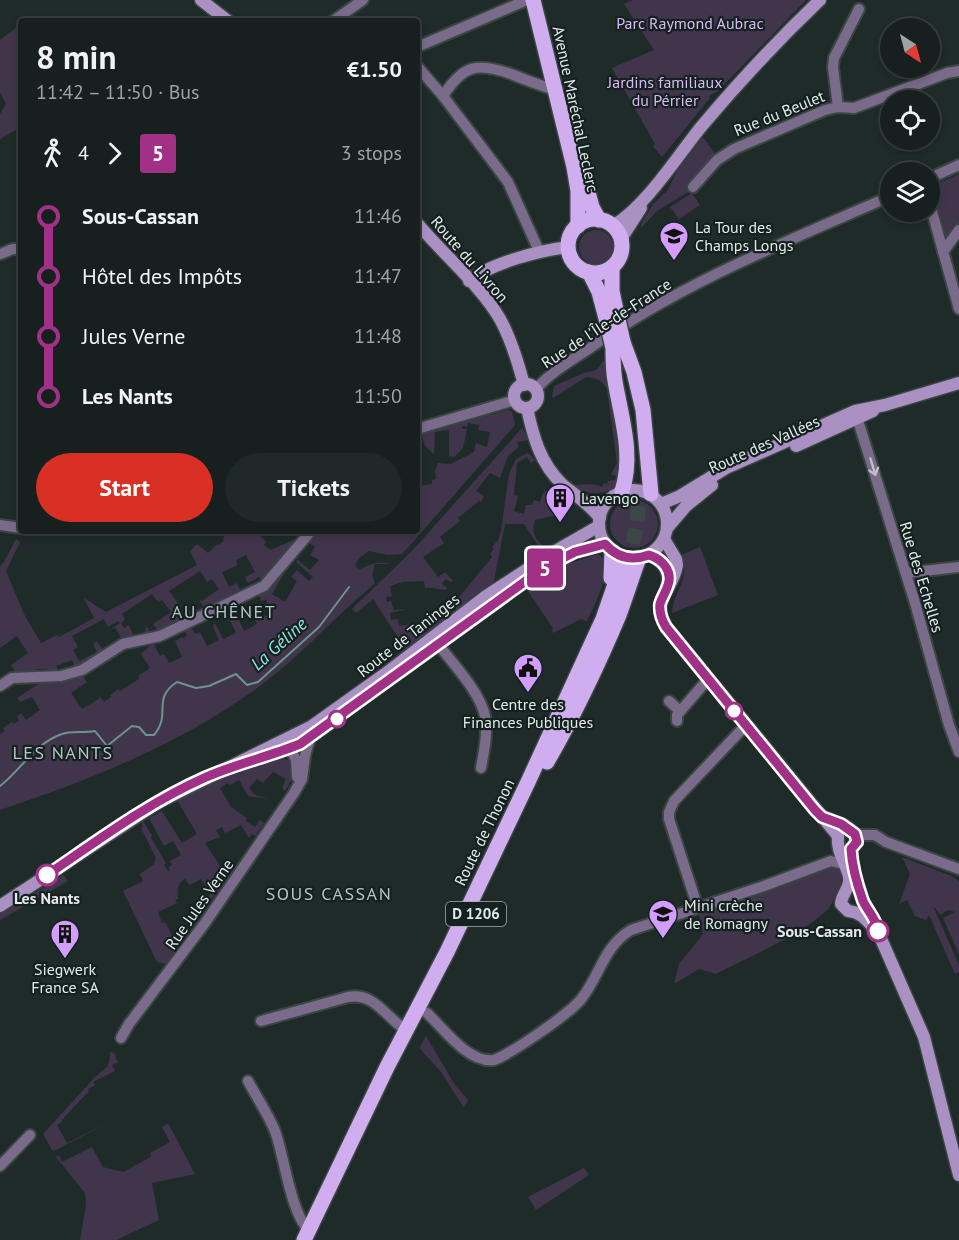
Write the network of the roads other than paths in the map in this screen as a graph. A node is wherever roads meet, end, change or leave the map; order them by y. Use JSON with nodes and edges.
{"nodes":[{"id":1,"x":201,"y":0,"type":"edge"},
{"id":2,"x":363,"y":0,"type":"edge"},
{"id":3,"x":527,"y":0,"type":"edge"},
{"id":4,"x":533,"y":0,"type":"edge"},
{"id":5,"x":542,"y":0,"type":"edge"},
{"id":6,"x":820,"y":0,"type":"edge"},
{"id":7,"x":859,"y":9,"type":"dead end"},
{"id":8,"x":224,"y":18,"type":"edge"},
{"id":9,"x":337,"y":18,"type":"edge"},
{"id":10,"x":420,"y":46,"type":"edge"},
{"id":11,"x":420,"y":69,"type":"edge"},
{"id":12,"x":959,"y":71,"type":"edge"},
{"id":13,"x":556,"y":90,"type":"junction"},
{"id":14,"x":443,"y":96,"type":"junction"},
{"id":15,"x":838,"y":106,"type":"junction"},
{"id":16,"x":959,"y":165,"type":"edge"},
{"id":17,"x":940,"y":174,"type":"edge"},
{"id":18,"x":693,"y":187,"type":"dead end"},
{"id":19,"x":646,"y":196,"type":"junction"},
{"id":20,"x":880,"y":201,"type":"edge"},
{"id":21,"x":935,"y":222,"type":"edge"},
{"id":22,"x":606,"y":223,"type":"junction"},
{"id":23,"x":420,"y":226,"type":"edge"},
{"id":24,"x":578,"y":226,"type":"junction"},
{"id":25,"x":959,"y":230,"type":"edge"},
{"id":26,"x":621,"y":239,"type":"junction"},
{"id":27,"x":569,"y":247,"type":"junction"},
{"id":28,"x":18,"y":249,"type":"edge"},
{"id":29,"x":539,"y":251,"type":"junction"},
{"id":30,"x":943,"y":252,"type":"junction"},
{"id":31,"x":0,"y":254,"type":"edge"},
{"id":32,"x":612,"y":267,"type":"junction"},
{"id":33,"x":589,"y":272,"type":"junction"},
{"id":34,"x":469,"y":281,"type":"junction"},
{"id":35,"x":959,"y":309,"type":"edge"},
{"id":36,"x":612,"y":319,"type":"junction"},
{"id":37,"x":618,"y":345,"type":"junction"},
{"id":38,"x":959,"y":383,"type":"edge"},
{"id":39,"x":524,"y":384,"type":"junction"},
{"id":40,"x":536,"y":389,"type":"junction"},
{"id":41,"x":515,"y":400,"type":"junction"},
{"id":42,"x":527,"y":408,"type":"junction"},
{"id":43,"x":857,"y":415,"type":"junction"},
{"id":44,"x":420,"y":428,"type":"edge"},
{"id":45,"x":628,"y":487,"type":"junction"},
{"id":46,"x":579,"y":496,"type":"junction"},
{"id":47,"x":656,"y":499,"type":"junction"},
{"id":48,"x":599,"y":522,"type":"junction"},
{"id":49,"x":0,"y":525,"type":"edge"},
{"id":50,"x":18,"y":528,"type":"edge"},
{"id":51,"x":666,"y":533,"type":"junction"},
{"id":52,"x":308,"y":535,"type":"edge"},
{"id":53,"x":609,"y":548,"type":"junction"},
{"id":54,"x":635,"y":561,"type":"junction"},
{"id":55,"x":959,"y":567,"type":"edge"},
{"id":56,"x":906,"y":573,"type":"junction"},
{"id":57,"x":668,"y":585,"type":"junction"},
{"id":58,"x":459,"y":616,"type":"junction"},
{"id":59,"x":438,"y":644,"type":"junction"},
{"id":60,"x":0,"y":686,"type":"edge"},
{"id":61,"x":702,"y":686,"type":"dead end"},
{"id":62,"x":669,"y":701,"type":"dead end"},
{"id":63,"x":336,"y":709,"type":"junction"},
{"id":64,"x":562,"y":709,"type":"junction"},
{"id":65,"x":746,"y":725,"type":"junction"},
{"id":66,"x":310,"y":738,"type":"junction"},
{"id":67,"x":290,"y":748,"type":"junction"},
{"id":68,"x":959,"y":752,"type":"edge"},
{"id":69,"x":234,"y":766,"type":"junction"},
{"id":70,"x":481,"y":768,"type":"dead end"},
{"id":71,"x":298,"y":785,"type":"junction"},
{"id":72,"x":847,"y":841,"type":"junction"},
{"id":73,"x":837,"y":863,"type":"junction"},
{"id":74,"x":957,"y":867,"type":"edge"},
{"id":75,"x":856,"y":895,"type":"junction"},
{"id":76,"x":0,"y":906,"type":"edge"},
{"id":77,"x":698,"y":908,"type":"junction"},
{"id":78,"x":855,"y":911,"type":"junction"},
{"id":79,"x":878,"y":932,"type":"junction"},
{"id":80,"x":427,"y":1013,"type":"junction"},
{"id":81,"x":261,"y":1021,"type":"dead end"},
{"id":82,"x":409,"y":1035,"type":"junction"},
{"id":83,"x":118,"y":1037,"type":"dead end"},
{"id":84,"x":248,"y":1081,"type":"dead end"},
{"id":85,"x":30,"y":1135,"type":"dead end"},
{"id":86,"x":0,"y":1166,"type":"edge"},
{"id":87,"x":959,"y":1175,"type":"edge"},
{"id":88,"x":308,"y":1237,"type":"edge"}],
"edges":[{"from":1,"to":8,"type":"main road"},
{"from":2,"to":9,"type":"street"},
{"from":3,"to":10,"type":"street"},
{"from":4,"to":13,"type":"main road","name":"Avenue Maréchal Leclerc"},
{"from":5,"to":22,"type":"main road","name":"Avenue Maréchal Leclerc"},
{"from":6,"to":19,"type":"main road"},
{"from":7,"to":15,"type":"street"},
{"from":11,"to":14,"type":"street"},
{"from":12,"to":15,"type":"street","name":"Rue du Beulet"},
{"from":13,"to":14,"type":"street"},
{"from":13,"to":24,"type":"main road","name":"Avenue Maréchal Leclerc"},
{"from":14,"to":29,"type":"street"},
{"from":15,"to":18,"type":"street","name":"Rue du Beulet"},
{"from":16,"to":17,"type":"street"},
{"from":19,"to":22,"type":"main road"},
{"from":19,"to":26,"type":"main road"},
{"from":20,"to":40,"type":"street","name":"Rue de l'Île-de-France"},
{"from":21,"to":30,"type":"street"},
{"from":22,"to":24,"type":"main road"},
{"from":22,"to":26,"type":"main road"},
{"from":23,"to":34,"type":"main road","name":"Route du Livron"},
{"from":24,"to":27,"type":"main road"},
{"from":25,"to":30,"type":"street"},
{"from":26,"to":32,"type":"main road"},
{"from":27,"to":29,"type":"main road"},
{"from":27,"to":33,"type":"main road"},
{"from":28,"to":31,"type":"street"},
{"from":29,"to":34,"type":"main road"},
{"from":30,"to":35,"type":"street"},
{"from":32,"to":33,"type":"main road"},
{"from":32,"to":36,"type":"main road"},
{"from":33,"to":36,"type":"main road"},
{"from":34,"to":39,"type":"main road","name":"Route du Livron"},
{"from":36,"to":37,"type":"main road","bridge":true},
{"from":37,"to":45,"type":"main road"},
{"from":37,"to":47,"type":"main road"},
{"from":38,"to":43,"type":"main road","name":"Route des Vallées"},
{"from":39,"to":40,"type":"main road"},
{"from":39,"to":41,"type":"main road"},
{"from":40,"to":42,"type":"main road"},
{"from":41,"to":42,"type":"main road"},
{"from":41,"to":44,"type":"street"},
{"from":42,"to":46,"type":"main road"},
{"from":43,"to":47,"type":"main road","name":"Route des Vallées"},
{"from":43,"to":51,"type":"main road","name":"Route des Vallées"},
{"from":43,"to":56,"type":"street","name":"Rue des Echelles","one_way":true},
{"from":45,"to":46,"type":"main road"},
{"from":45,"to":47,"type":"main road"},
{"from":45,"to":48,"type":"main road"},
{"from":46,"to":48,"type":"main road"},
{"from":47,"to":51,"type":"main road"},
{"from":48,"to":53,"type":"main road"},
{"from":48,"to":58,"type":"main road","name":"Route de Taninges"},
{"from":49,"to":50,"type":"street"},
{"from":51,"to":54,"type":"main road"},
{"from":51,"to":57,"type":"main road"},
{"from":52,"to":60,"type":"street"},
{"from":53,"to":54,"type":"main road"},
{"from":53,"to":59,"type":"main road","name":"Route de Taninges"},
{"from":53,"to":64,"type":"main road"},
{"from":54,"to":57,"type":"main road"},
{"from":54,"to":64,"type":"main road","name":"Route de Thonon","number":"D 1206"},
{"from":54,"to":80,"type":"main road","name":"Route de Thonon","number":"D 1206"},
{"from":55,"to":56,"type":"street"},
{"from":56,"to":68,"type":"street","name":"Rue des Echelles"},
{"from":57,"to":65,"type":"main road"},
{"from":58,"to":59,"type":"main road"},
{"from":58,"to":63,"type":"main road","name":"Route de Taninges"},
{"from":59,"to":66,"type":"main road","name":"Route de Taninges"},
{"from":59,"to":70,"type":"street"},
{"from":61,"to":62,"type":"street"},
{"from":63,"to":67,"type":"street"},
{"from":63,"to":69,"type":"main road","name":"Route de Taninges"},
{"from":64,"to":82,"type":"main road","name":"Route de Thonon","number":"D 1206"},
{"from":65,"to":72,"type":"main road"},
{"from":65,"to":77,"type":"street"},
{"from":66,"to":67,"type":"main road","name":"Route de Taninges"},
{"from":66,"to":71,"type":"street","name":"Rue Jules Verne"},
{"from":67,"to":69,"type":"main road","name":"Route de Taninges"},
{"from":67,"to":71,"type":"street"},
{"from":69,"to":76,"type":"main road","name":"Route de Taninges"},
{"from":71,"to":83,"type":"street","name":"Rue Jules Verne"},
{"from":72,"to":73,"type":"main road"},
{"from":72,"to":74,"type":"street"},
{"from":72,"to":75,"type":"main road"},
{"from":73,"to":75,"type":"main road"},
{"from":73,"to":77,"type":"street"},
{"from":75,"to":78,"type":"main road"},
{"from":75,"to":78,"type":"main road"},
{"from":75,"to":79,"type":"main road"},
{"from":77,"to":80,"type":"street"},
{"from":78,"to":79,"type":"main road"},
{"from":79,"to":87,"type":"main road"},
{"from":80,"to":82,"type":"main road","name":"Route de Thonon","number":"D 1206"},
{"from":81,"to":82,"type":"street"},
{"from":82,"to":88,"type":"main road","name":"Route de Thonon","number":"D 1206"},
{"from":84,"to":88,"type":"street"},
{"from":85,"to":86,"type":"street"}]}
